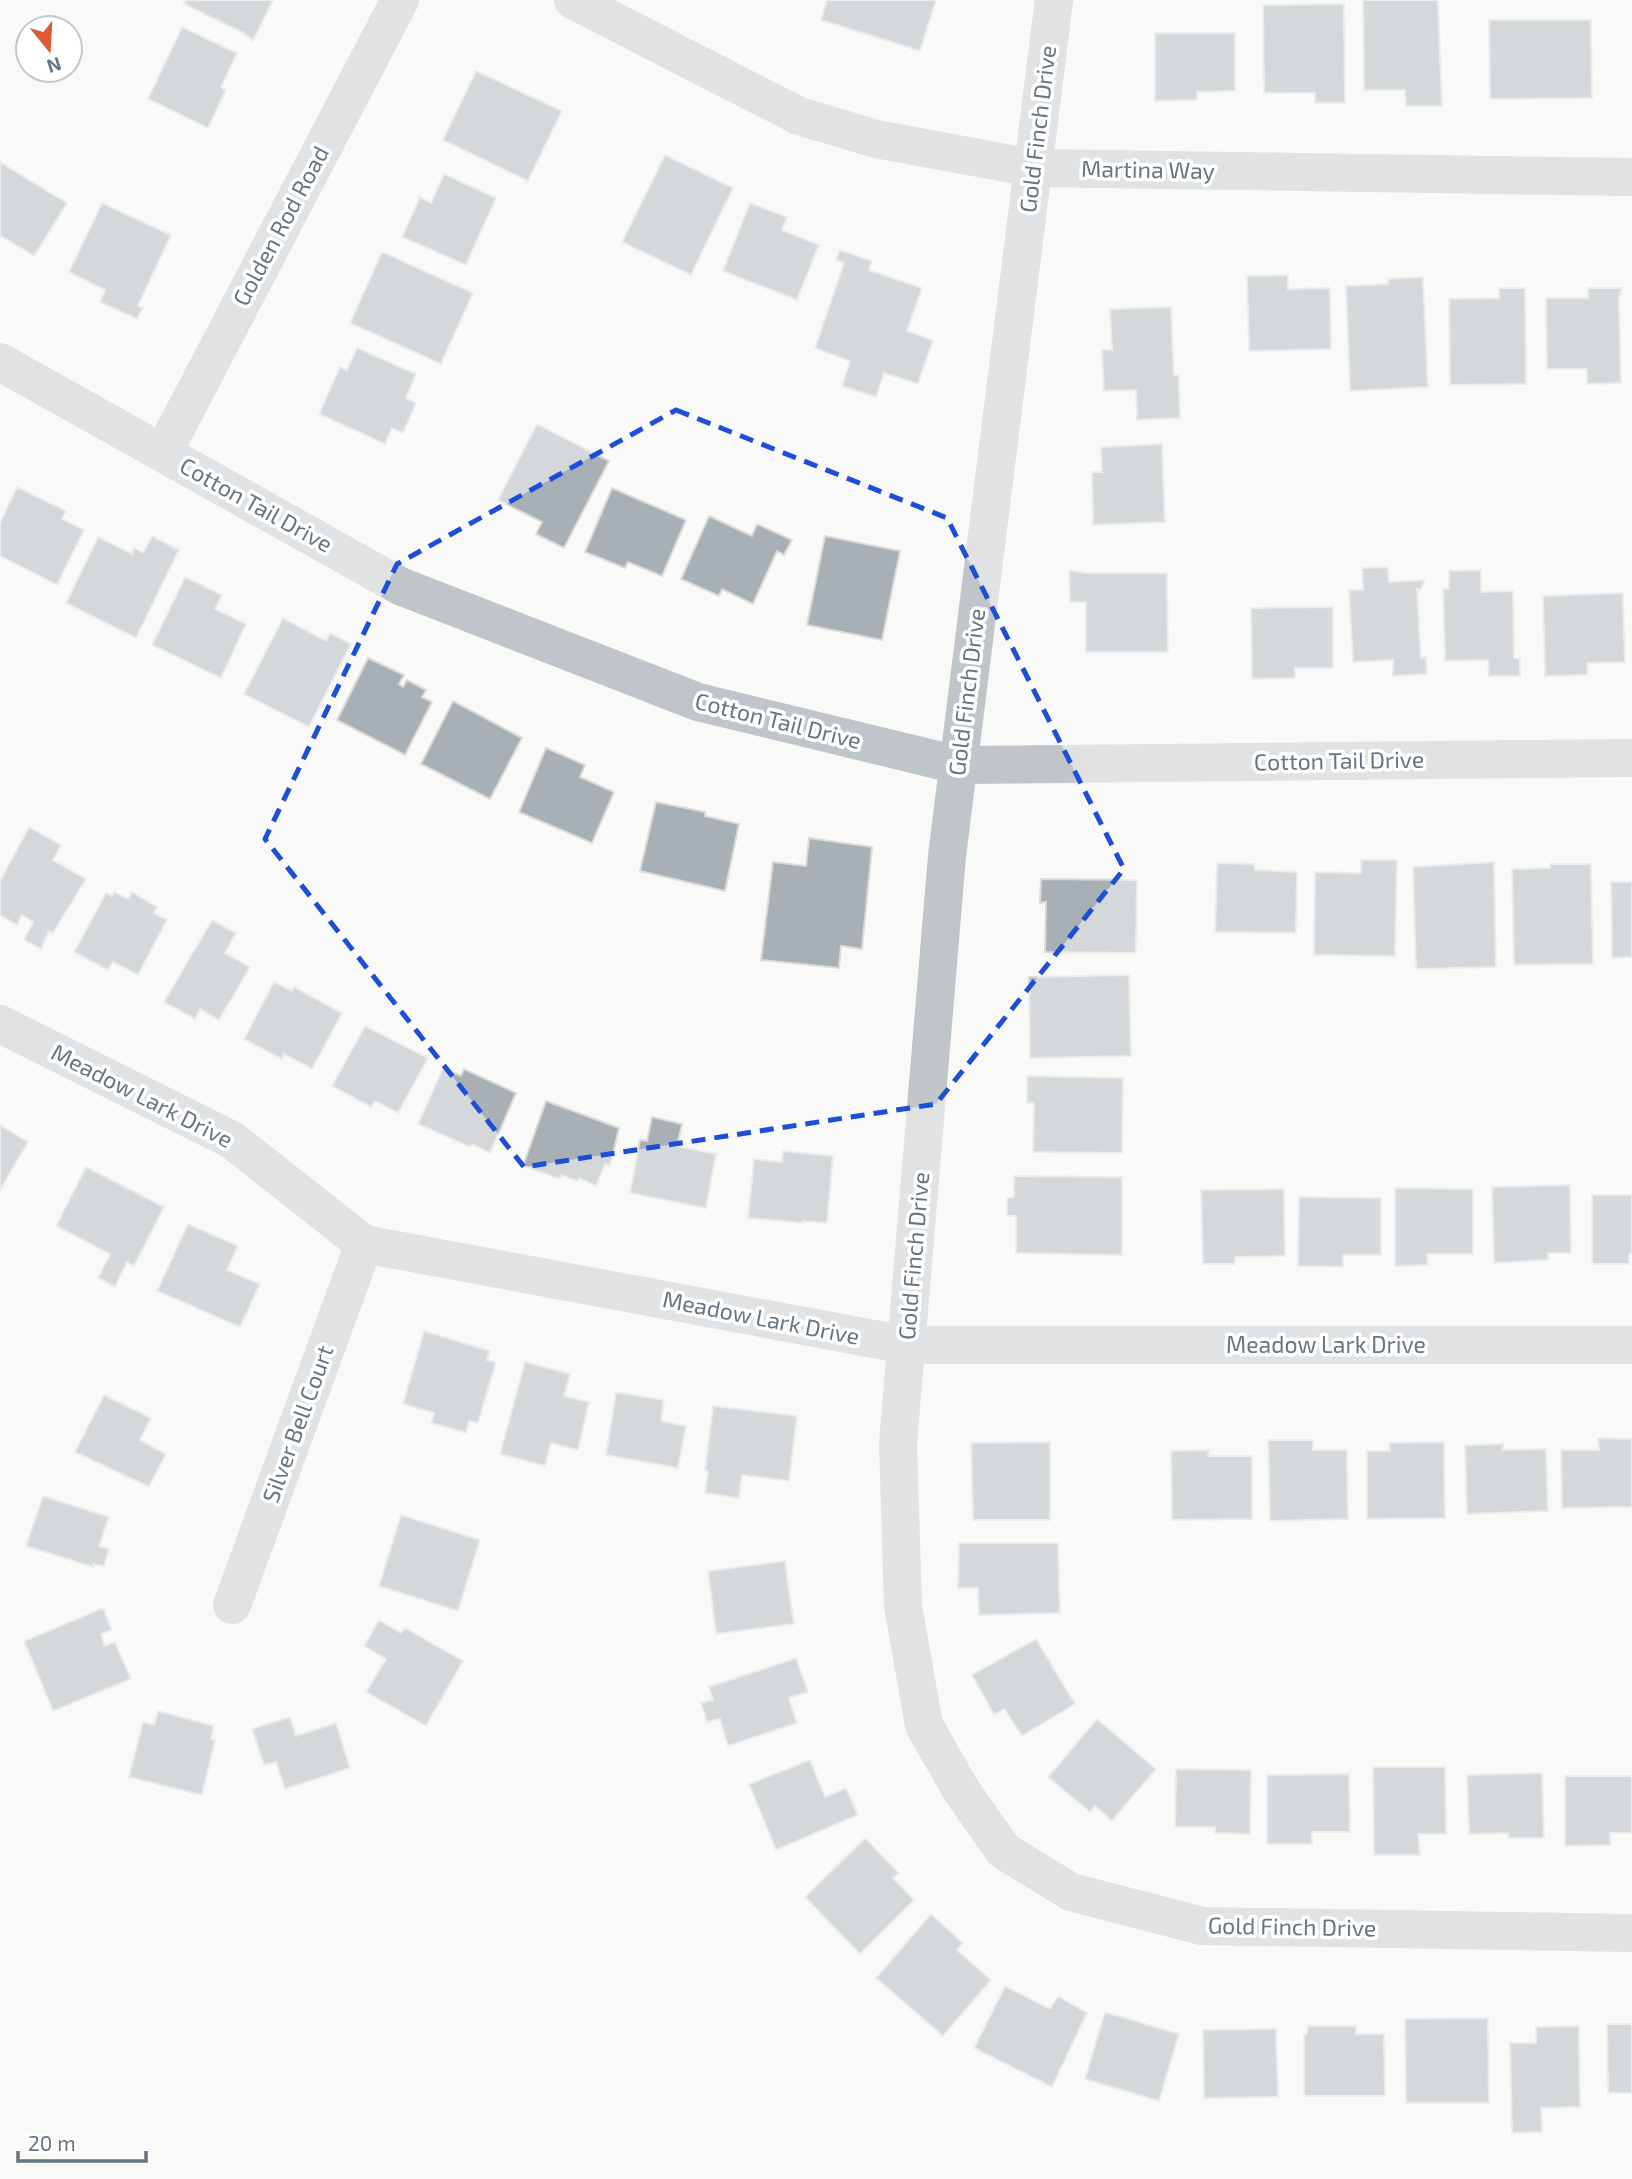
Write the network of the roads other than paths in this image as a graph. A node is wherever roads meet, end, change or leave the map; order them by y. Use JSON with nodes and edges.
{"nodes":[{"id":1,"x":400,"y":0,"type":"edge"},
{"id":2,"x":573,"y":0,"type":"edge"},
{"id":3,"x":1055,"y":0,"type":"edge"},
{"id":4,"x":1033,"y":168,"type":"junction"},
{"id":5,"x":1632,"y":177,"type":"edge"},
{"id":6,"x":0,"y":362,"type":"edge"},
{"id":7,"x":163,"y":453,"type":"junction"},
{"id":8,"x":1632,"y":758,"type":"edge"},
{"id":9,"x":958,"y":765,"type":"junction"},
{"id":10,"x":0,"y":1024,"type":"edge"},
{"id":11,"x":364,"y":1244,"type":"junction"},
{"id":12,"x":906,"y":1345,"type":"junction"},
{"id":13,"x":1632,"y":1345,"type":"edge"},
{"id":14,"x":232,"y":1605,"type":"dead end"},
{"id":15,"x":1632,"y":1933,"type":"edge"}],
"edges":[{"from":1,"to":7,"type":"street","name":"Golden Rod Road"},
{"from":2,"to":4,"type":"street","name":"Martina Way"},
{"from":3,"to":4,"type":"street","name":"Gold Finch Drive"},
{"from":4,"to":5,"type":"street","name":"Martina Way"},
{"from":4,"to":9,"type":"street","name":"Gold Finch Drive"},
{"from":6,"to":7,"type":"street","name":"Cotton Tail Drive"},
{"from":7,"to":9,"type":"street","name":"Cotton Tail Drive"},
{"from":8,"to":9,"type":"street","name":"Cotton Tail Drive"},
{"from":9,"to":12,"type":"street","name":"Gold Finch Drive"},
{"from":10,"to":11,"type":"street","name":"Meadow Lark Drive"},
{"from":11,"to":12,"type":"street","name":"Meadow Lark Drive"},
{"from":11,"to":14,"type":"street","name":"Silver Bell Court"},
{"from":12,"to":13,"type":"street","name":"Meadow Lark Drive"},
{"from":12,"to":15,"type":"street","name":"Gold Finch Drive"}]}
